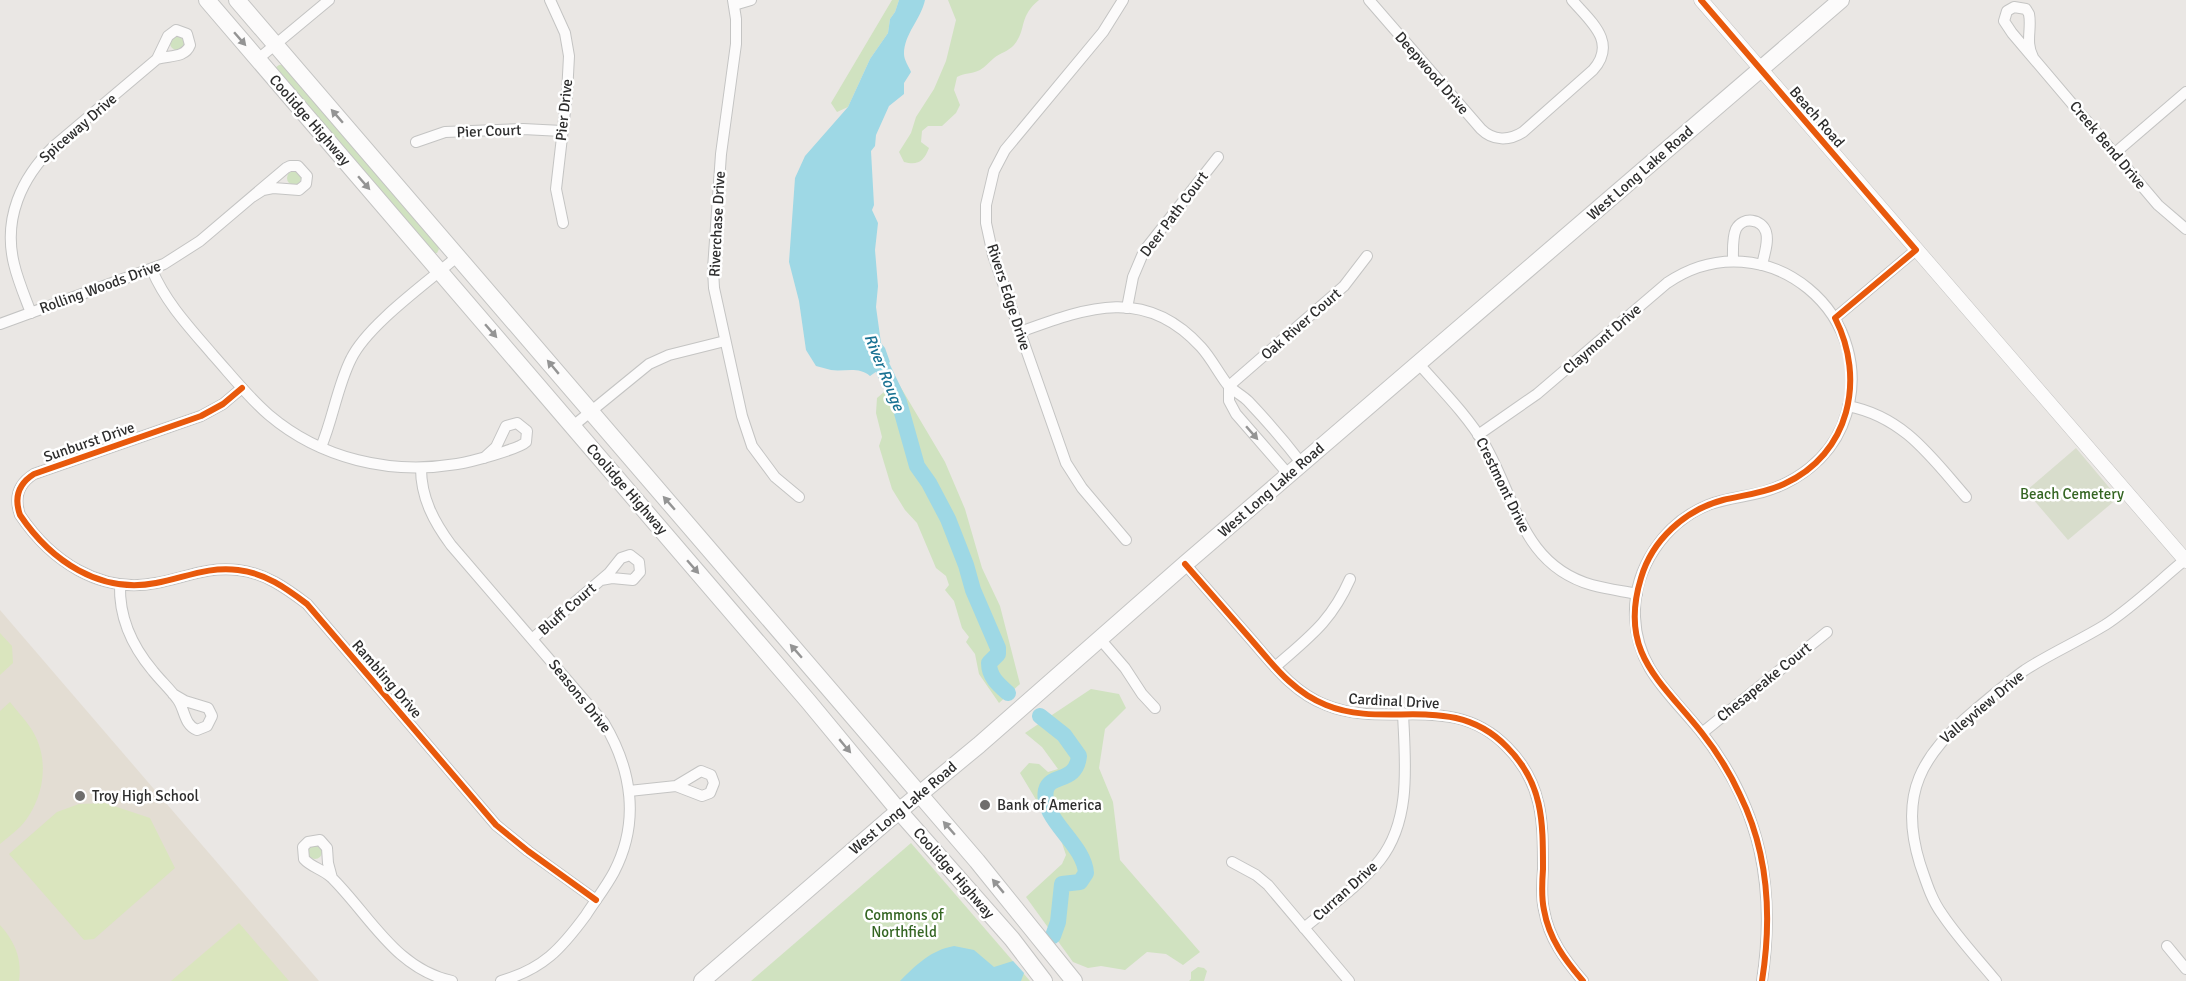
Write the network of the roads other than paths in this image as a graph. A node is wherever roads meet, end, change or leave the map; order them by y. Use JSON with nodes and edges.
{"nodes":[{"id":1,"x":207,"y":0,"type":"edge"},
{"id":2,"x":237,"y":0,"type":"edge"},
{"id":3,"x":329,"y":0,"type":"edge"},
{"id":4,"x":550,"y":0,"type":"edge"},
{"id":5,"x":751,"y":0,"type":"edge"},
{"id":6,"x":1123,"y":0,"type":"edge"},
{"id":7,"x":1369,"y":0,"type":"edge"},
{"id":8,"x":1572,"y":0,"type":"edge"},
{"id":9,"x":1701,"y":0,"type":"edge"},
{"id":10,"x":1841,"y":0,"type":"edge"},
{"id":11,"x":734,"y":2,"type":"edge"},
{"id":12,"x":275,"y":45,"type":"junction"},
{"id":13,"x":2033,"y":57,"type":"dead end"},
{"id":14,"x":157,"y":59,"type":"dead end"},
{"id":15,"x":258,"y":59,"type":"junction"},
{"id":16,"x":1761,"y":70,"type":"junction"},
{"id":17,"x":2186,"y":93,"type":"edge"},
{"id":18,"x":562,"y":131,"type":"junction"},
{"id":19,"x":416,"y":142,"type":"dead end"},
{"id":20,"x":2115,"y":153,"type":"junction"},
{"id":21,"x":1218,"y":157,"type":"dead end"},
{"id":22,"x":252,"y":197,"type":"junction"},
{"id":23,"x":563,"y":223,"type":"dead end"},
{"id":24,"x":2186,"y":229,"type":"edge"},
{"id":25,"x":1916,"y":250,"type":"junction"},
{"id":26,"x":458,"y":256,"type":"junction"},
{"id":27,"x":1367,"y":256,"type":"dead end"},
{"id":28,"x":1733,"y":261,"type":"junction"},
{"id":29,"x":1762,"y":265,"type":"junction"},
{"id":30,"x":152,"y":270,"type":"junction"},
{"id":31,"x":440,"y":271,"type":"junction"},
{"id":32,"x":1127,"y":308,"type":"junction"},
{"id":33,"x":31,"y":313,"type":"junction"},
{"id":34,"x":1835,"y":318,"type":"junction"},
{"id":35,"x":0,"y":324,"type":"edge"},
{"id":36,"x":1020,"y":332,"type":"junction"},
{"id":37,"x":725,"y":341,"type":"junction"},
{"id":38,"x":1418,"y":363,"type":"junction"},
{"id":39,"x":1229,"y":386,"type":"junction"},
{"id":40,"x":242,"y":388,"type":"junction"},
{"id":41,"x":1848,"y":406,"type":"junction"},
{"id":42,"x":591,"y":412,"type":"junction"},
{"id":43,"x":573,"y":426,"type":"junction"},
{"id":44,"x":1478,"y":435,"type":"junction"},
{"id":45,"x":321,"y":447,"type":"junction"},
{"id":46,"x":484,"y":458,"type":"dead end"},
{"id":47,"x":421,"y":468,"type":"junction"},
{"id":48,"x":1295,"y":469,"type":"junction"},
{"id":49,"x":800,"y":497,"type":"dead end"},
{"id":50,"x":1966,"y":497,"type":"dead end"},
{"id":51,"x":1126,"y":540,"type":"dead end"},
{"id":52,"x":2186,"y":560,"type":"edge"},
{"id":53,"x":1185,"y":564,"type":"junction"},
{"id":54,"x":1350,"y":579,"type":"dead end"},
{"id":55,"x":601,"y":580,"type":"dead end"},
{"id":56,"x":120,"y":585,"type":"junction"},
{"id":57,"x":1637,"y":594,"type":"junction"},
{"id":58,"x":1827,"y":632,"type":"dead end"},
{"id":59,"x":533,"y":638,"type":"junction"},
{"id":60,"x":1100,"y":639,"type":"junction"},
{"id":61,"x":1275,"y":667,"type":"junction"},
{"id":62,"x":824,"y":684,"type":"junction"},
{"id":63,"x":798,"y":690,"type":"junction"},
{"id":64,"x":173,"y":694,"type":"dead end"},
{"id":65,"x":1155,"y":708,"type":"dead end"},
{"id":66,"x":848,"y":712,"type":"junction"},
{"id":67,"x":1403,"y":713,"type":"junction"},
{"id":68,"x":819,"y":714,"type":"junction"},
{"id":69,"x":1702,"y":733,"type":"junction"},
{"id":70,"x":676,"y":786,"type":"dead end"},
{"id":71,"x":629,"y":791,"type":"junction"},
{"id":72,"x":920,"y":795,"type":"junction"},
{"id":73,"x":899,"y":811,"type":"junction"},
{"id":74,"x":1232,"y":862,"type":"dead end"},
{"id":75,"x":332,"y":878,"type":"dead end"},
{"id":76,"x":596,"y":900,"type":"junction"},
{"id":77,"x":1013,"y":904,"type":"junction"},
{"id":78,"x":991,"y":914,"type":"junction"},
{"id":79,"x":1304,"y":928,"type":"junction"},
{"id":80,"x":1034,"y":930,"type":"junction"},
{"id":81,"x":1012,"y":939,"type":"junction"},
{"id":82,"x":2167,"y":946,"type":"dead end"},
{"id":83,"x":2186,"y":969,"type":"edge"},
{"id":84,"x":452,"y":981,"type":"edge"},
{"id":85,"x":501,"y":981,"type":"edge"},
{"id":86,"x":702,"y":981,"type":"edge"},
{"id":87,"x":1044,"y":981,"type":"edge"},
{"id":88,"x":1074,"y":981,"type":"edge"},
{"id":89,"x":1349,"y":981,"type":"edge"},
{"id":90,"x":1583,"y":981,"type":"edge"},
{"id":91,"x":1762,"y":981,"type":"edge"},
{"id":92,"x":1996,"y":981,"type":"edge"}],
"edges":[{"from":1,"to":15,"type":"main road","name":"Coolidge Highway","one_way":true},
{"from":2,"to":12,"type":"main road","name":"Coolidge Highway"},
{"from":3,"to":12,"type":"street"},
{"from":4,"to":18,"type":"street","name":"Pier Drive"},
{"from":5,"to":11,"type":"street"},
{"from":6,"to":36,"type":"street","name":"Rivers Edge Drive"},
{"from":7,"to":8,"type":"street","name":"Deepwood Drive"},
{"from":9,"to":16,"type":"street","name":"Beach Road"},
{"from":10,"to":16,"type":"main road","name":"West Long Lake Road"},
{"from":11,"to":37,"type":"street","name":"Riverchase Drive"},
{"from":12,"to":15,"type":"street"},
{"from":26,"to":12,"type":"main road","name":"Coolidge Highway","one_way":true},
{"from":13,"to":20,"type":"street","name":"Creek Bend Drive"},
{"from":14,"to":33,"type":"street","name":"Spiceway Drive"},
{"from":15,"to":31,"type":"main road","name":"Coolidge Highway","one_way":true},
{"from":16,"to":25,"type":"street","name":"Beach Road"},
{"from":16,"to":38,"type":"main road","name":"West Long Lake Road"},
{"from":17,"to":20,"type":"street"},
{"from":18,"to":19,"type":"street","name":"Pier Court"},
{"from":18,"to":23,"type":"street","name":"Pier Drive"},
{"from":20,"to":24,"type":"street","name":"Creek Bend Drive"},
{"from":21,"to":32,"type":"street","name":"Deer Path Court"},
{"from":22,"to":22,"type":"street","name":"Rolling Woods Drive"},
{"from":22,"to":30,"type":"street","name":"Rolling Woods Drive"},
{"from":25,"to":34,"type":"street"},
{"from":25,"to":52,"type":"street","name":"Beach Road"},
{"from":26,"to":31,"type":"street"},
{"from":42,"to":26,"type":"main road","name":"Coolidge Highway","one_way":true},
{"from":27,"to":39,"type":"street","name":"Oak River Court"},
{"from":28,"to":29,"type":"street","name":"Claymont Drive"},
{"from":28,"to":29,"type":"street"},
{"from":28,"to":44,"type":"street","name":"Claymont Drive"},
{"from":29,"to":34,"type":"street","name":"Claymont Drive"},
{"from":30,"to":33,"type":"street","name":"Rolling Woods Drive"},
{"from":30,"to":40,"type":"street"},
{"from":31,"to":43,"type":"main road","name":"Coolidge Highway","one_way":true},
{"from":31,"to":45,"type":"street"},
{"from":32,"to":36,"type":"street"},
{"from":32,"to":39,"type":"street"},
{"from":33,"to":35,"type":"street","name":"Rolling Woods Drive"},
{"from":34,"to":41,"type":"street","name":"Claymont Drive"},
{"from":36,"to":51,"type":"street","name":"Rivers Edge Drive"},
{"from":37,"to":42,"type":"street"},
{"from":37,"to":49,"type":"street","name":"Riverchase Drive"},
{"from":38,"to":44,"type":"street","name":"Crestmont Drive"},
{"from":38,"to":48,"type":"main road","name":"West Long Lake Road"},
{"from":39,"to":48,"type":"street"},
{"from":39,"to":48,"type":"street","one_way":true},
{"from":40,"to":45,"type":"street"},
{"from":40,"to":56,"type":"street","name":"Sunburst Drive"},
{"from":41,"to":50,"type":"street"},
{"from":41,"to":57,"type":"street","name":"Claymont Drive"},
{"from":42,"to":43,"type":"street"},
{"from":62,"to":42,"type":"main road","name":"Coolidge Highway","one_way":true},
{"from":43,"to":63,"type":"main road","name":"Coolidge Highway","one_way":true},
{"from":44,"to":57,"type":"street","name":"Crestmont Drive"},
{"from":45,"to":47,"type":"street"},
{"from":46,"to":47,"type":"street"},
{"from":47,"to":59,"type":"street","name":"Seasons Drive"},
{"from":48,"to":53,"type":"main road","name":"West Long Lake Road"},
{"from":52,"to":92,"type":"street","name":"Valleyview Drive"},
{"from":53,"to":60,"type":"main road","name":"West Long Lake Road"},
{"from":53,"to":61,"type":"street","name":"Cardinal Drive"},
{"from":54,"to":61,"type":"street"},
{"from":55,"to":59,"type":"street","name":"Bluff Court"},
{"from":56,"to":64,"type":"street"},
{"from":56,"to":76,"type":"street","name":"Rambling Drive"},
{"from":57,"to":69,"type":"street","name":"Claymont Drive"},
{"from":58,"to":69,"type":"street","name":"Chesapeake Court"},
{"from":59,"to":71,"type":"street","name":"Seasons Drive"},
{"from":60,"to":65,"type":"street"},
{"from":60,"to":72,"type":"main road","name":"West Long Lake Road"},
{"from":61,"to":67,"type":"street","name":"Cardinal Drive"},
{"from":62,"to":63,"type":"main road"},
{"from":62,"to":66,"type":"main road","name":"Coolidge Highway"},
{"from":63,"to":68,"type":"main road","name":"Coolidge Highway"},
{"from":66,"to":68,"type":"main road"},
{"from":66,"to":72,"type":"main road","name":"Coolidge Highway"},
{"from":67,"to":79,"type":"street","name":"Curran Drive"},
{"from":67,"to":90,"type":"street","name":"Cardinal Drive"},
{"from":68,"to":73,"type":"main road","name":"Coolidge Highway","one_way":true},
{"from":69,"to":91,"type":"street","name":"Claymont Drive"},
{"from":70,"to":71,"type":"street"},
{"from":71,"to":76,"type":"street","name":"Seasons Drive"},
{"from":72,"to":73,"type":"main road","name":"West Long Lake Road"},
{"from":77,"to":72,"type":"main road","name":"Coolidge Highway","one_way":true},
{"from":73,"to":78,"type":"main road","name":"Coolidge Highway"},
{"from":73,"to":86,"type":"main road","name":"West Long Lake Road"},
{"from":74,"to":79,"type":"street"},
{"from":75,"to":84,"type":"street"},
{"from":76,"to":85,"type":"street","name":"Seasons Drive"},
{"from":77,"to":78,"type":"main road"},
{"from":77,"to":80,"type":"main road","name":"Coolidge Highway"},
{"from":78,"to":81,"type":"main road","name":"Coolidge Highway"},
{"from":79,"to":89,"type":"street"},
{"from":80,"to":81,"type":"main road"},
{"from":80,"to":88,"type":"main road","name":"Coolidge Highway"},
{"from":81,"to":87,"type":"main road","name":"Coolidge Highway"},
{"from":82,"to":83,"type":"street"}]}
